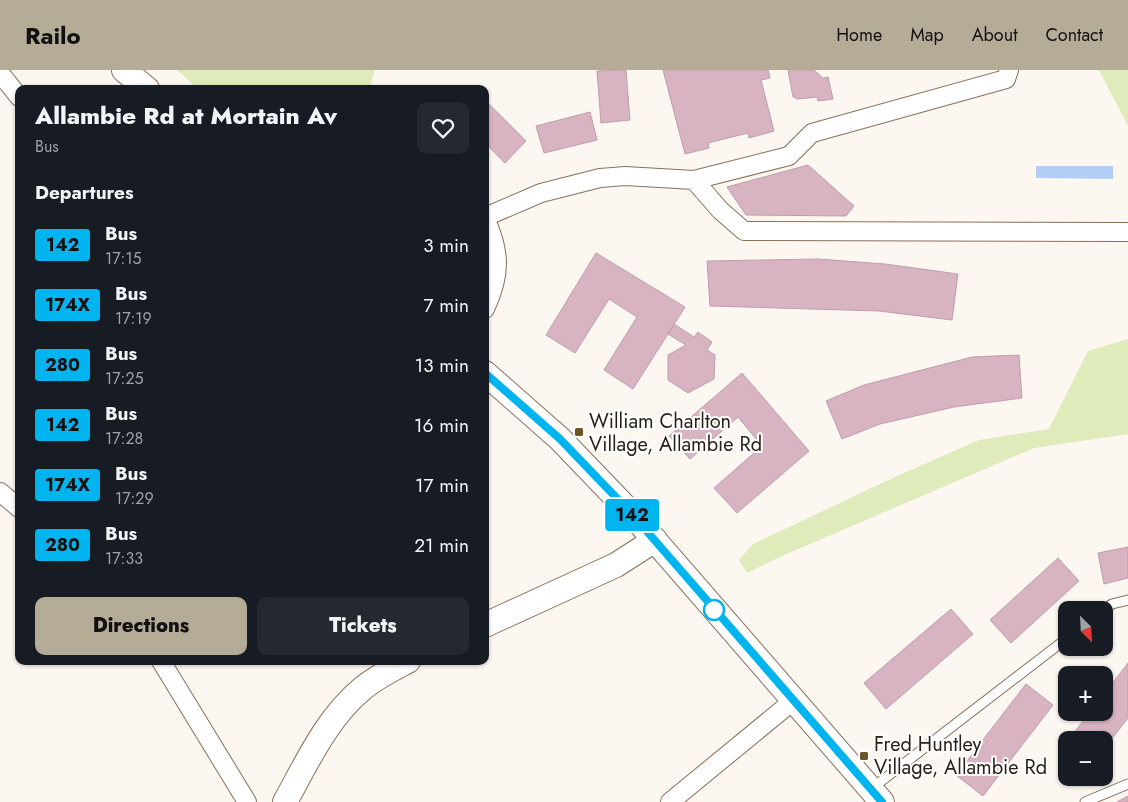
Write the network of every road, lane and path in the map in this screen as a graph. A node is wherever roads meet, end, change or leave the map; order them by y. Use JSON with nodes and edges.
{"nodes":[{"id":1,"x":124,"y":70,"type":"edge"},
{"id":2,"x":1009,"y":70,"type":"edge"},
{"id":3,"x":0,"y":73,"type":"edge"},
{"id":4,"x":142,"y":85,"type":"edge"},
{"id":5,"x":15,"y":92,"type":"edge"},
{"id":6,"x":694,"y":180,"type":"junction"},
{"id":7,"x":489,"y":216,"type":"edge"},
{"id":8,"x":489,"y":227,"type":"edge"},
{"id":9,"x":1128,"y":232,"type":"edge"},
{"id":10,"x":489,"y":298,"type":"edge"},
{"id":11,"x":489,"y":377,"type":"edge"},
{"id":12,"x":0,"y":492,"type":"edge"},
{"id":13,"x":15,"y":505,"type":"edge"},
{"id":14,"x":654,"y":540,"type":"junction"},
{"id":15,"x":1128,"y":600,"type":"edge"},
{"id":16,"x":1113,"y":604,"type":"edge"},
{"id":17,"x":489,"y":623,"type":"edge"},
{"id":18,"x":1058,"y":646,"type":"edge"},
{"id":19,"x":163,"y":665,"type":"edge"},
{"id":20,"x":401,"y":665,"type":"edge"},
{"id":21,"x":793,"y":701,"type":"junction"},
{"id":22,"x":1128,"y":784,"type":"edge"},
{"id":23,"x":877,"y":796,"type":"edge"},
{"id":24,"x":247,"y":802,"type":"edge"},
{"id":25,"x":285,"y":802,"type":"edge"},
{"id":26,"x":670,"y":802,"type":"edge"},
{"id":27,"x":1085,"y":802,"type":"edge"}],
"edges":[{"from":1,"to":4,"type":"main road"},
{"from":2,"to":6,"type":"street"},
{"from":3,"to":5,"type":"street"},
{"from":6,"to":7,"type":"street"},
{"from":6,"to":9,"type":"street"},
{"from":8,"to":10,"type":"street"},
{"from":11,"to":14,"type":"main road"},
{"from":12,"to":13,"type":"street"},
{"from":14,"to":17,"type":"main road"},
{"from":14,"to":21,"type":"main road"},
{"from":15,"to":16,"type":"lane"},
{"from":18,"to":23,"type":"lane"},
{"from":19,"to":24,"type":"street"},
{"from":20,"to":25,"type":"main road"},
{"from":21,"to":23,"type":"main road"},
{"from":21,"to":26,"type":"street"},
{"from":22,"to":27,"type":"lane"}]}
